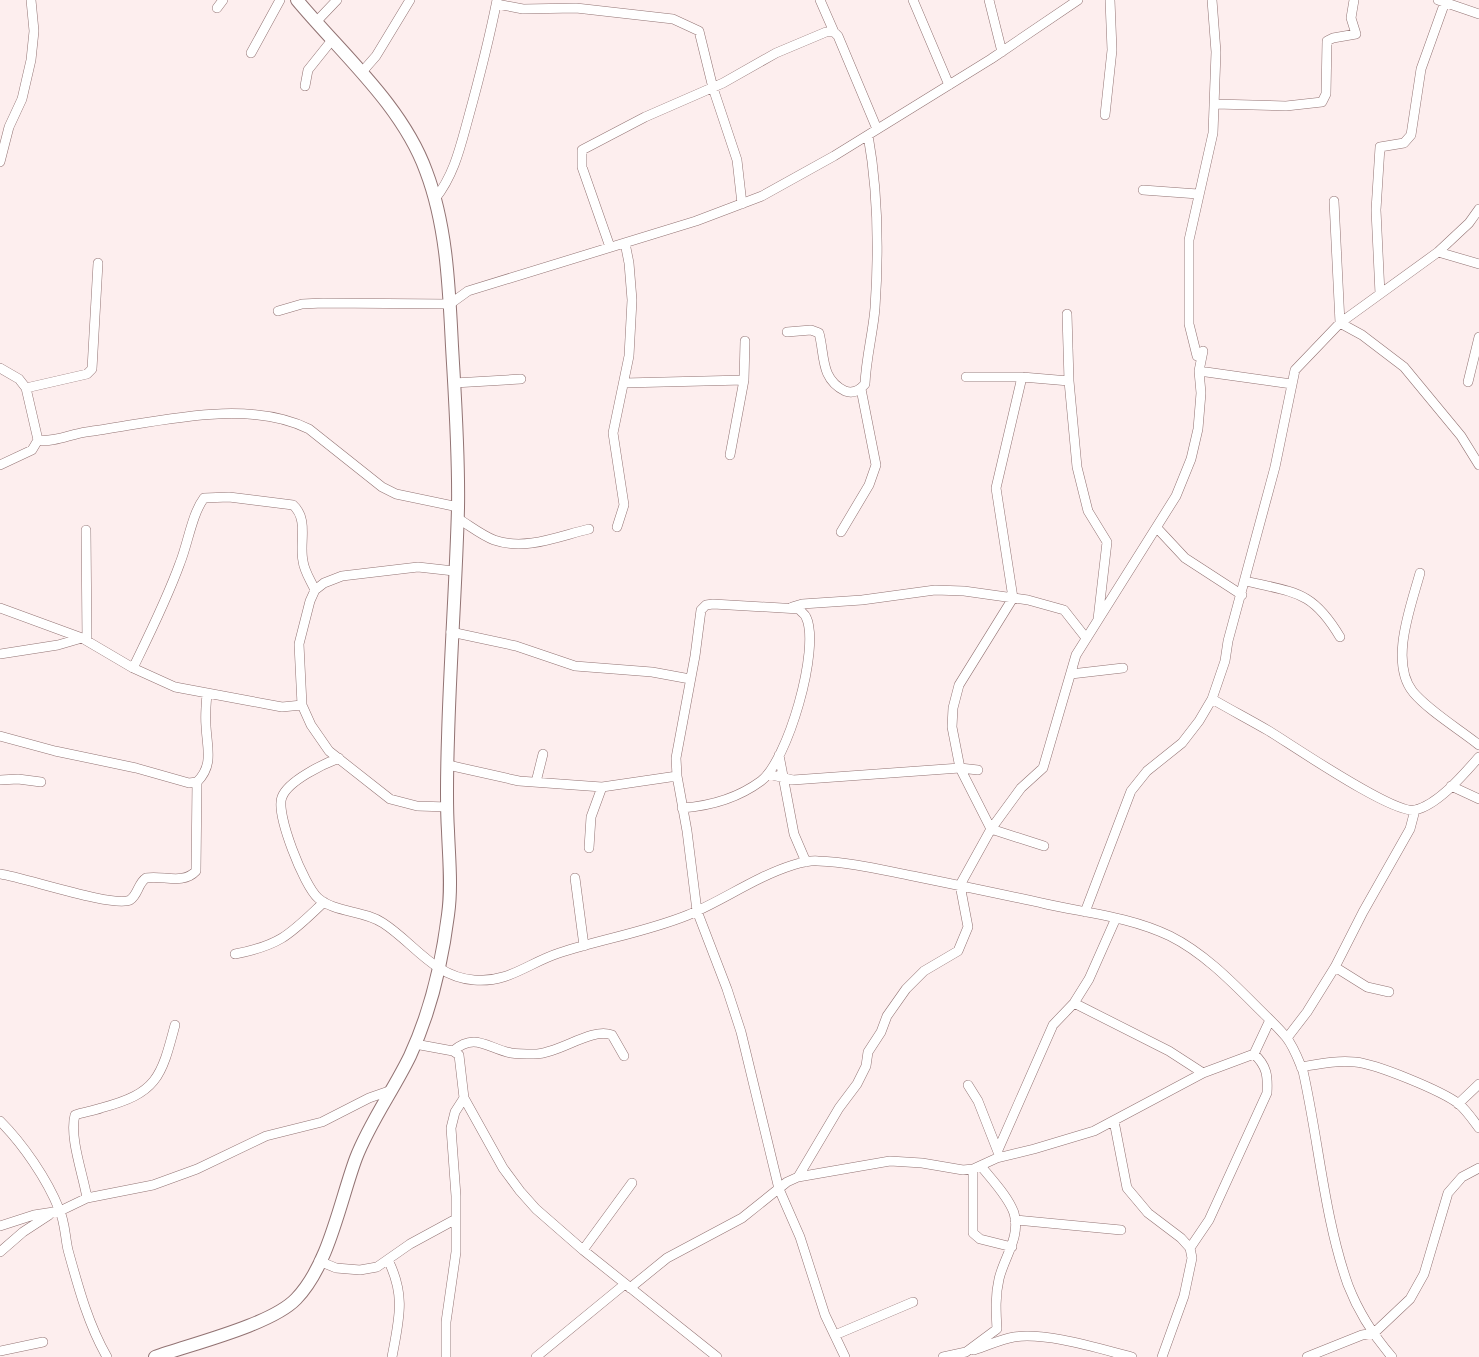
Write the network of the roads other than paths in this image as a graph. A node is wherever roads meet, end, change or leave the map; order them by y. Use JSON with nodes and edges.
{"nodes":[{"id":1,"x":31,"y":0,"type":"edge"},
{"id":2,"x":223,"y":0,"type":"edge"},
{"id":3,"x":280,"y":0,"type":"edge"},
{"id":4,"x":297,"y":0,"type":"edge"},
{"id":5,"x":337,"y":0,"type":"edge"},
{"id":6,"x":410,"y":0,"type":"edge"},
{"id":7,"x":820,"y":0,"type":"edge"},
{"id":8,"x":913,"y":0,"type":"edge"},
{"id":9,"x":989,"y":0,"type":"edge"},
{"id":10,"x":1078,"y":0,"type":"edge"},
{"id":11,"x":1110,"y":0,"type":"edge"},
{"id":12,"x":1212,"y":0,"type":"edge"},
{"id":13,"x":1354,"y":0,"type":"edge"},
{"id":14,"x":1441,"y":1,"type":"edge"},
{"id":15,"x":497,"y":2,"type":"edge"},
{"id":16,"x":1066,"y":4,"type":"edge"},
{"id":17,"x":217,"y":8,"type":"dead end"},
{"id":18,"x":1479,"y":14,"type":"edge"},
{"id":19,"x":316,"y":22,"type":"junction"},
{"id":20,"x":834,"y":32,"type":"junction"},
{"id":21,"x":332,"y":40,"type":"junction"},
{"id":22,"x":1002,"y":52,"type":"junction"},
{"id":23,"x":251,"y":54,"type":"dead end"},
{"id":24,"x":362,"y":72,"type":"junction"},
{"id":25,"x":949,"y":85,"type":"junction"},
{"id":26,"x":305,"y":86,"type":"dead end"},
{"id":27,"x":713,"y":88,"type":"junction"},
{"id":28,"x":1215,"y":104,"type":"junction"},
{"id":29,"x":1105,"y":115,"type":"dead end"},
{"id":30,"x":877,"y":129,"type":"junction"},
{"id":31,"x":868,"y":135,"type":"junction"},
{"id":32,"x":0,"y":162,"type":"edge"},
{"id":33,"x":1143,"y":190,"type":"dead end"},
{"id":34,"x":1198,"y":194,"type":"junction"},
{"id":35,"x":435,"y":199,"type":"junction"},
{"id":36,"x":1334,"y":201,"type":"dead end"},
{"id":37,"x":742,"y":204,"type":"junction"},
{"id":38,"x":1479,"y":209,"type":"edge"},
{"id":39,"x":625,"y":243,"type":"junction"},
{"id":40,"x":610,"y":247,"type":"junction"},
{"id":41,"x":1438,"y":252,"type":"junction"},
{"id":42,"x":98,"y":263,"type":"dead end"},
{"id":43,"x":1479,"y":264,"type":"edge"},
{"id":44,"x":448,"y":280,"type":"junction"},
{"id":45,"x":468,"y":291,"type":"junction"},
{"id":46,"x":1380,"y":294,"type":"junction"},
{"id":47,"x":450,"y":304,"type":"junction"},
{"id":48,"x":278,"y":311,"type":"dead end"},
{"id":49,"x":1068,"y":314,"type":"dead end"},
{"id":50,"x":1340,"y":323,"type":"junction"},
{"id":51,"x":787,"y":332,"type":"dead end"},
{"id":52,"x":1479,"y":337,"type":"edge"},
{"id":53,"x":745,"y":341,"type":"dead end"},
{"id":54,"x":0,"y":368,"type":"edge"},
{"id":55,"x":1199,"y":371,"type":"junction"},
{"id":56,"x":966,"y":377,"type":"dead end"},
{"id":57,"x":1022,"y":377,"type":"junction"},
{"id":58,"x":521,"y":379,"type":"dead end"},
{"id":59,"x":744,"y":380,"type":"junction"},
{"id":60,"x":1069,"y":381,"type":"junction"},
{"id":61,"x":1468,"y":382,"type":"dead end"},
{"id":62,"x":454,"y":383,"type":"junction"},
{"id":63,"x":624,"y":383,"type":"junction"},
{"id":64,"x":1292,"y":384,"type":"junction"},
{"id":65,"x":26,"y":388,"type":"junction"},
{"id":66,"x":861,"y":389,"type":"junction"},
{"id":67,"x":38,"y":440,"type":"junction"},
{"id":68,"x":730,"y":455,"type":"dead end"},
{"id":69,"x":0,"y":465,"type":"edge"},
{"id":70,"x":1479,"y":465,"type":"edge"},
{"id":71,"x":457,"y":513,"type":"junction"},
{"id":72,"x":617,"y":527,"type":"dead end"},
{"id":73,"x":1157,"y":528,"type":"junction"},
{"id":74,"x":589,"y":529,"type":"dead end"},
{"id":75,"x":86,"y":530,"type":"dead end"},
{"id":76,"x":841,"y":532,"type":"dead end"},
{"id":77,"x":454,"y":571,"type":"junction"},
{"id":78,"x":1420,"y":573,"type":"dead end"},
{"id":79,"x":1246,"y":581,"type":"junction"},
{"id":80,"x":315,"y":590,"type":"junction"},
{"id":81,"x":1242,"y":594,"type":"junction"},
{"id":82,"x":1013,"y":598,"type":"junction"},
{"id":83,"x":0,"y":608,"type":"edge"},
{"id":84,"x":792,"y":608,"type":"junction"},
{"id":85,"x":1098,"y":622,"type":"junction"},
{"id":86,"x":451,"y":632,"type":"junction"},
{"id":87,"x":1340,"y":637,"type":"dead end"},
{"id":88,"x":1086,"y":638,"type":"junction"},
{"id":89,"x":85,"y":640,"type":"junction"},
{"id":90,"x":0,"y":654,"type":"edge"},
{"id":91,"x":133,"y":668,"type":"junction"},
{"id":92,"x":1123,"y":668,"type":"dead end"},
{"id":93,"x":1071,"y":674,"type":"junction"},
{"id":94,"x":690,"y":679,"type":"junction"},
{"id":95,"x":207,"y":694,"type":"junction"},
{"id":96,"x":1212,"y":700,"type":"junction"},
{"id":97,"x":302,"y":705,"type":"junction"},
{"id":98,"x":0,"y":736,"type":"edge"},
{"id":99,"x":1479,"y":745,"type":"edge"},
{"id":100,"x":543,"y":754,"type":"dead end"},
{"id":101,"x":780,"y":755,"type":"junction"},
{"id":102,"x":1479,"y":757,"type":"edge"},
{"id":103,"x":339,"y":758,"type":"junction"},
{"id":104,"x":448,"y":764,"type":"junction"},
{"id":105,"x":960,"y":768,"type":"junction"},
{"id":106,"x":978,"y":770,"type":"dead end"},
{"id":107,"x":768,"y":774,"type":"junction"},
{"id":108,"x":677,"y":776,"type":"junction"},
{"id":109,"x":784,"y":778,"type":"junction"},
{"id":110,"x":0,"y":780,"type":"edge"},
{"id":111,"x":41,"y":782,"type":"dead end"},
{"id":112,"x":197,"y":782,"type":"junction"},
{"id":113,"x":536,"y":782,"type":"junction"},
{"id":114,"x":1450,"y":786,"type":"junction"},
{"id":115,"x":602,"y":787,"type":"junction"},
{"id":116,"x":1479,"y":799,"type":"edge"},
{"id":117,"x":448,"y":807,"type":"junction"},
{"id":118,"x":682,"y":808,"type":"junction"},
{"id":119,"x":1415,"y":810,"type":"junction"},
{"id":120,"x":990,"y":828,"type":"junction"},
{"id":121,"x":1044,"y":846,"type":"dead end"},
{"id":122,"x":589,"y":848,"type":"dead end"},
{"id":123,"x":806,"y":862,"type":"junction"},
{"id":124,"x":0,"y":874,"type":"edge"},
{"id":125,"x":575,"y":878,"type":"dead end"},
{"id":126,"x":960,"y":885,"type":"junction"},
{"id":127,"x":324,"y":902,"type":"junction"},
{"id":128,"x":697,"y":911,"type":"junction"},
{"id":129,"x":1085,"y":912,"type":"junction"},
{"id":130,"x":1116,"y":918,"type":"junction"},
{"id":131,"x":584,"y":946,"type":"junction"},
{"id":132,"x":235,"y":954,"type":"dead end"},
{"id":133,"x":1336,"y":968,"type":"junction"},
{"id":134,"x":438,"y":969,"type":"junction"},
{"id":135,"x":1389,"y":992,"type":"dead end"},
{"id":136,"x":1074,"y":1003,"type":"junction"},
{"id":137,"x":1270,"y":1020,"type":"junction"},
{"id":138,"x":175,"y":1026,"type":"dead end"},
{"id":139,"x":1287,"y":1038,"type":"junction"},
{"id":140,"x":415,"y":1044,"type":"junction"},
{"id":141,"x":453,"y":1051,"type":"junction"},
{"id":142,"x":1254,"y":1054,"type":"junction"},
{"id":143,"x":624,"y":1056,"type":"dead end"},
{"id":144,"x":1301,"y":1067,"type":"junction"},
{"id":145,"x":1203,"y":1073,"type":"junction"},
{"id":146,"x":1479,"y":1084,"type":"edge"},
{"id":147,"x":968,"y":1085,"type":"dead end"},
{"id":148,"x":389,"y":1091,"type":"junction"},
{"id":149,"x":464,"y":1098,"type":"junction"},
{"id":150,"x":1458,"y":1104,"type":"junction"},
{"id":151,"x":0,"y":1121,"type":"edge"},
{"id":152,"x":1114,"y":1121,"type":"junction"},
{"id":153,"x":1479,"y":1128,"type":"edge"},
{"id":154,"x":997,"y":1154,"type":"junction"},
{"id":155,"x":977,"y":1167,"type":"junction"},
{"id":156,"x":1479,"y":1168,"type":"edge"},
{"id":157,"x":798,"y":1177,"type":"junction"},
{"id":158,"x":632,"y":1183,"type":"dead end"},
{"id":159,"x":779,"y":1189,"type":"junction"},
{"id":160,"x":87,"y":1198,"type":"junction"},
{"id":161,"x":56,"y":1212,"type":"junction"},
{"id":162,"x":456,"y":1219,"type":"junction"},
{"id":163,"x":1015,"y":1220,"type":"junction"},
{"id":164,"x":0,"y":1226,"type":"edge"},
{"id":165,"x":1121,"y":1230,"type":"dead end"},
{"id":166,"x":1012,"y":1247,"type":"junction"},
{"id":167,"x":1190,"y":1248,"type":"junction"},
{"id":168,"x":584,"y":1250,"type":"junction"},
{"id":169,"x":0,"y":1252,"type":"edge"},
{"id":170,"x":388,"y":1260,"type":"junction"},
{"id":171,"x":319,"y":1261,"type":"junction"},
{"id":172,"x":628,"y":1286,"type":"junction"},
{"id":173,"x":913,"y":1302,"type":"dead end"},
{"id":174,"x":1374,"y":1333,"type":"junction"},
{"id":175,"x":835,"y":1335,"type":"junction"},
{"id":176,"x":43,"y":1342,"type":"dead end"},
{"id":177,"x":0,"y":1351,"type":"edge"},
{"id":178,"x":178,"y":1353,"type":"edge"},
{"id":179,"x":966,"y":1355,"type":"edge"},
{"id":180,"x":107,"y":1357,"type":"edge"},
{"id":181,"x":155,"y":1357,"type":"edge"},
{"id":182,"x":392,"y":1357,"type":"edge"},
{"id":183,"x":446,"y":1357,"type":"edge"},
{"id":184,"x":536,"y":1357,"type":"edge"},
{"id":185,"x":717,"y":1357,"type":"edge"},
{"id":186,"x":846,"y":1357,"type":"edge"},
{"id":187,"x":942,"y":1357,"type":"edge"},
{"id":188,"x":1132,"y":1357,"type":"edge"},
{"id":189,"x":1162,"y":1357,"type":"edge"},
{"id":190,"x":1307,"y":1357,"type":"edge"},
{"id":191,"x":1392,"y":1357,"type":"edge"}],
"edges":[{"from":1,"to":32,"type":"street"},
{"from":2,"to":17,"type":"street"},
{"from":3,"to":23,"type":"street"},
{"from":4,"to":19,"type":"main road"},
{"from":5,"to":19,"type":"street"},
{"from":6,"to":24,"type":"street"},
{"from":7,"to":20,"type":"street"},
{"from":8,"to":25,"type":"street"},
{"from":9,"to":22,"type":"street"},
{"from":10,"to":16,"type":"street"},
{"from":11,"to":29,"type":"street"},
{"from":12,"to":28,"type":"street"},
{"from":13,"to":28,"type":"street"},
{"from":14,"to":18,"type":"street"},
{"from":14,"to":46,"type":"street"},
{"from":15,"to":27,"type":"street"},
{"from":15,"to":35,"type":"street"},
{"from":16,"to":22,"type":"street"},
{"from":19,"to":21,"type":"main road"},
{"from":20,"to":27,"type":"street"},
{"from":20,"to":30,"type":"street"},
{"from":21,"to":24,"type":"main road"},
{"from":21,"to":26,"type":"street"},
{"from":22,"to":25,"type":"street"},
{"from":24,"to":35,"type":"main road"},
{"from":25,"to":30,"type":"street"},
{"from":27,"to":37,"type":"street"},
{"from":27,"to":40,"type":"street"},
{"from":28,"to":34,"type":"street"},
{"from":30,"to":31,"type":"street"},
{"from":31,"to":37,"type":"street"},
{"from":31,"to":66,"type":"street"},
{"from":33,"to":34,"type":"street"},
{"from":34,"to":55,"type":"street"},
{"from":35,"to":44,"type":"main road"},
{"from":36,"to":50,"type":"street"},
{"from":37,"to":39,"type":"street"},
{"from":38,"to":41,"type":"street"},
{"from":39,"to":40,"type":"street"},
{"from":39,"to":63,"type":"street"},
{"from":40,"to":45,"type":"street"},
{"from":41,"to":43,"type":"street"},
{"from":41,"to":46,"type":"street"},
{"from":42,"to":65,"type":"street"},
{"from":44,"to":45,"type":"street"},
{"from":44,"to":47,"type":"main road"},
{"from":45,"to":47,"type":"street"},
{"from":46,"to":50,"type":"street"},
{"from":47,"to":48,"type":"street"},
{"from":47,"to":62,"type":"main road"},
{"from":49,"to":60,"type":"street"},
{"from":50,"to":64,"type":"street"},
{"from":50,"to":70,"type":"street"},
{"from":51,"to":66,"type":"street"},
{"from":52,"to":61,"type":"street"},
{"from":53,"to":59,"type":"street"},
{"from":54,"to":65,"type":"street"},
{"from":55,"to":64,"type":"street"},
{"from":55,"to":73,"type":"street"},
{"from":56,"to":57,"type":"street"},
{"from":57,"to":60,"type":"street"},
{"from":57,"to":82,"type":"street"},
{"from":58,"to":62,"type":"street"},
{"from":59,"to":63,"type":"street"},
{"from":59,"to":68,"type":"street"},
{"from":60,"to":85,"type":"street"},
{"from":62,"to":71,"type":"main road"},
{"from":63,"to":72,"type":"street"},
{"from":64,"to":79,"type":"street"},
{"from":65,"to":67,"type":"street"},
{"from":66,"to":76,"type":"street"},
{"from":67,"to":69,"type":"street"},
{"from":67,"to":71,"type":"street"},
{"from":71,"to":74,"type":"street"},
{"from":71,"to":77,"type":"main road"},
{"from":73,"to":81,"type":"street"},
{"from":73,"to":85,"type":"street"},
{"from":75,"to":89,"type":"street"},
{"from":77,"to":80,"type":"street"},
{"from":77,"to":86,"type":"main road"},
{"from":78,"to":99,"type":"street"},
{"from":79,"to":81,"type":"street"},
{"from":79,"to":87,"type":"street"},
{"from":80,"to":91,"type":"street"},
{"from":80,"to":97,"type":"street"},
{"from":81,"to":96,"type":"street"},
{"from":82,"to":84,"type":"street"},
{"from":82,"to":88,"type":"street"},
{"from":82,"to":105,"type":"street"},
{"from":83,"to":89,"type":"street"},
{"from":84,"to":94,"type":"street"},
{"from":84,"to":101,"type":"street"},
{"from":85,"to":88,"type":"street"},
{"from":86,"to":94,"type":"street"},
{"from":86,"to":104,"type":"main road"},
{"from":88,"to":93,"type":"street"},
{"from":89,"to":90,"type":"street"},
{"from":89,"to":91,"type":"street"},
{"from":91,"to":95,"type":"street"},
{"from":92,"to":93,"type":"street"},
{"from":93,"to":120,"type":"street"},
{"from":94,"to":108,"type":"street"},
{"from":95,"to":97,"type":"street"},
{"from":95,"to":112,"type":"street"},
{"from":96,"to":119,"type":"street"},
{"from":96,"to":129,"type":"street"},
{"from":97,"to":103,"type":"street"},
{"from":98,"to":112,"type":"street"},
{"from":100,"to":113,"type":"street"},
{"from":101,"to":107,"type":"street"},
{"from":101,"to":109,"type":"street"},
{"from":102,"to":114,"type":"street"},
{"from":103,"to":117,"type":"street"},
{"from":103,"to":127,"type":"street"},
{"from":104,"to":113,"type":"street"},
{"from":104,"to":117,"type":"main road"},
{"from":105,"to":106,"type":"street"},
{"from":105,"to":109,"type":"street"},
{"from":105,"to":120,"type":"street"},
{"from":107,"to":109,"type":"street"},
{"from":107,"to":118,"type":"street"},
{"from":108,"to":115,"type":"street"},
{"from":108,"to":118,"type":"street"},
{"from":109,"to":123,"type":"street"},
{"from":110,"to":111,"type":"street"},
{"from":112,"to":124,"type":"street"},
{"from":113,"to":115,"type":"street"},
{"from":114,"to":116,"type":"street"},
{"from":114,"to":119,"type":"street"},
{"from":115,"to":122,"type":"street"},
{"from":117,"to":134,"type":"main road"},
{"from":118,"to":128,"type":"street"},
{"from":119,"to":133,"type":"street"},
{"from":120,"to":121,"type":"street"},
{"from":120,"to":126,"type":"street"},
{"from":123,"to":126,"type":"street"},
{"from":123,"to":128,"type":"street"},
{"from":125,"to":131,"type":"street"},
{"from":126,"to":129,"type":"street"},
{"from":126,"to":157,"type":"street"},
{"from":127,"to":132,"type":"street"},
{"from":127,"to":134,"type":"street"},
{"from":128,"to":131,"type":"street"},
{"from":128,"to":159,"type":"street"},
{"from":129,"to":130,"type":"street"},
{"from":130,"to":136,"type":"street"},
{"from":130,"to":137,"type":"street"},
{"from":131,"to":134,"type":"street"},
{"from":133,"to":135,"type":"street"},
{"from":133,"to":139,"type":"street"},
{"from":134,"to":140,"type":"main road"},
{"from":136,"to":145,"type":"street"},
{"from":136,"to":154,"type":"street"},
{"from":137,"to":139,"type":"street"},
{"from":137,"to":142,"type":"street"},
{"from":138,"to":160,"type":"street"},
{"from":139,"to":144,"type":"street"},
{"from":140,"to":141,"type":"street"},
{"from":140,"to":148,"type":"main road"},
{"from":141,"to":143,"type":"street"},
{"from":141,"to":149,"type":"street"},
{"from":142,"to":145,"type":"street"},
{"from":142,"to":167,"type":"street"},
{"from":144,"to":150,"type":"street"},
{"from":144,"to":174,"type":"street"},
{"from":145,"to":152,"type":"street"},
{"from":146,"to":150,"type":"street"},
{"from":147,"to":154,"type":"street"},
{"from":148,"to":160,"type":"street"},
{"from":148,"to":171,"type":"main road"},
{"from":149,"to":162,"type":"street"},
{"from":149,"to":168,"type":"street"},
{"from":150,"to":153,"type":"street"},
{"from":151,"to":161,"type":"street"},
{"from":152,"to":154,"type":"street"},
{"from":152,"to":167,"type":"street"},
{"from":154,"to":155,"type":"street"},
{"from":155,"to":157,"type":"street"},
{"from":155,"to":163,"type":"street"},
{"from":155,"to":166,"type":"street"},
{"from":156,"to":174,"type":"street"},
{"from":157,"to":159,"type":"street"},
{"from":158,"to":168,"type":"street"},
{"from":159,"to":172,"type":"street"},
{"from":159,"to":175,"type":"street"},
{"from":160,"to":161,"type":"street"},
{"from":161,"to":164,"type":"street"},
{"from":161,"to":169,"type":"street"},
{"from":161,"to":180,"type":"street"},
{"from":162,"to":170,"type":"street"},
{"from":162,"to":183,"type":"street"},
{"from":163,"to":165,"type":"street"},
{"from":163,"to":166,"type":"street"},
{"from":166,"to":179,"type":"street"},
{"from":167,"to":189,"type":"street"},
{"from":168,"to":172,"type":"street"},
{"from":170,"to":171,"type":"street"},
{"from":170,"to":182,"type":"street"},
{"from":171,"to":178,"type":"main road"},
{"from":172,"to":184,"type":"street"},
{"from":172,"to":185,"type":"street"},
{"from":173,"to":175,"type":"street"},
{"from":174,"to":190,"type":"street"},
{"from":174,"to":191,"type":"street"},
{"from":175,"to":186,"type":"street"},
{"from":176,"to":177,"type":"street"},
{"from":178,"to":181,"type":"main road"},
{"from":179,"to":187,"type":"street"},
{"from":179,"to":188,"type":"street"}]}
